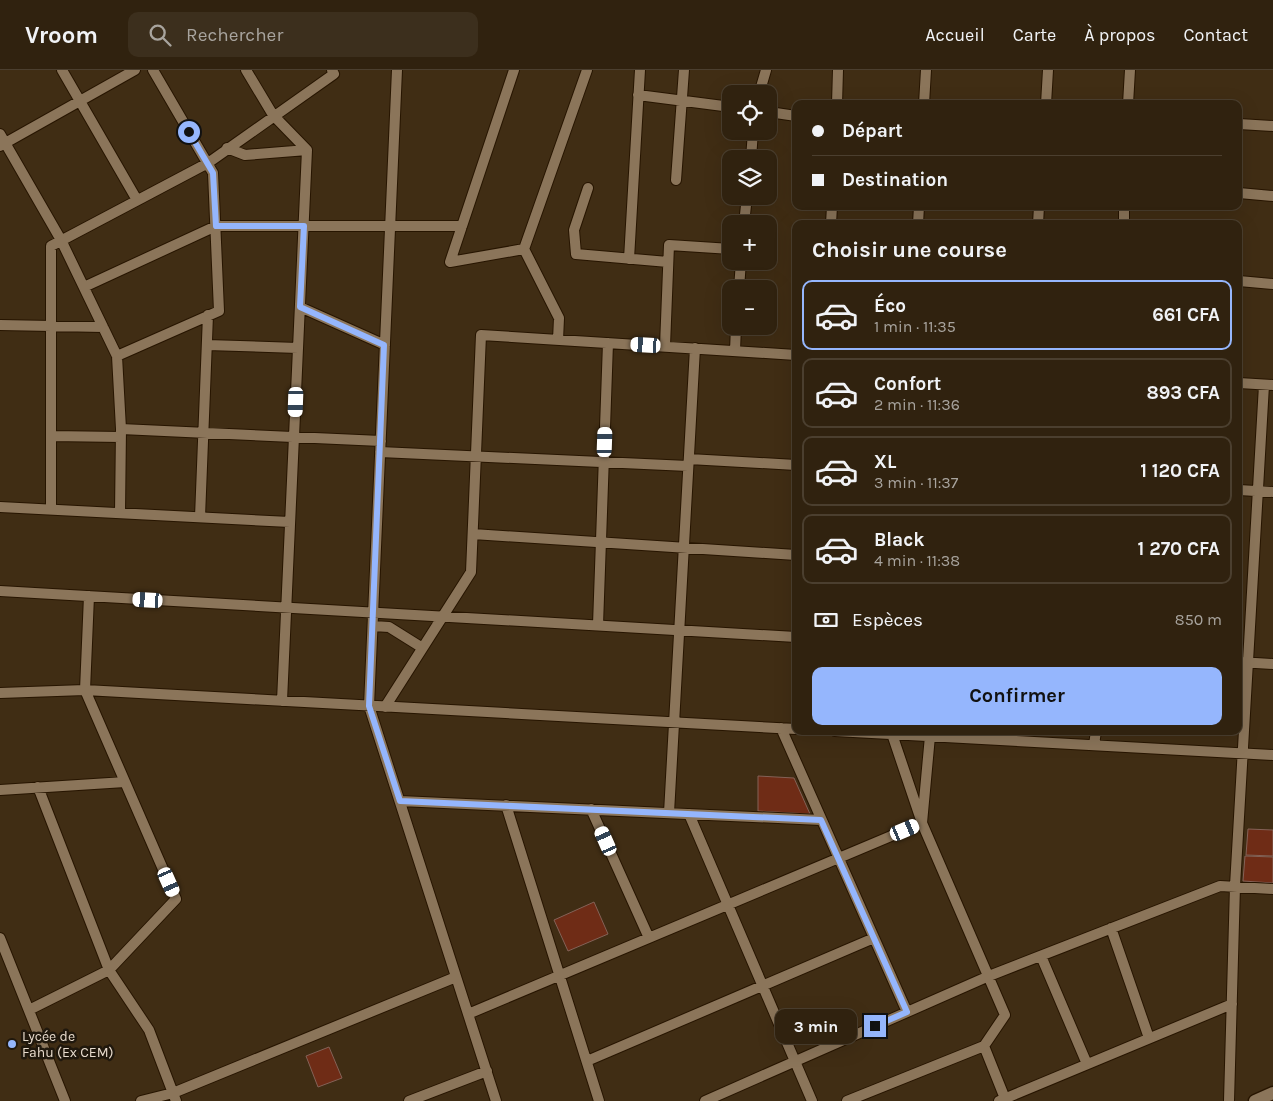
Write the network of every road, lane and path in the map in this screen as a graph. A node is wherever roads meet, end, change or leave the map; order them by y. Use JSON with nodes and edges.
{"nodes":[{"id":1,"x":62,"y":70,"type":"edge"},
{"id":2,"x":135,"y":70,"type":"edge"},
{"id":3,"x":153,"y":70,"type":"edge"},
{"id":4,"x":246,"y":70,"type":"edge"},
{"id":5,"x":332,"y":70,"type":"edge"},
{"id":6,"x":397,"y":70,"type":"edge"},
{"id":7,"x":514,"y":70,"type":"edge"},
{"id":8,"x":587,"y":70,"type":"edge"},
{"id":9,"x":640,"y":70,"type":"edge"},
{"id":10,"x":684,"y":70,"type":"edge"},
{"id":11,"x":766,"y":70,"type":"edge"},
{"id":12,"x":838,"y":70,"type":"edge"},
{"id":13,"x":926,"y":70,"type":"edge"},
{"id":14,"x":1048,"y":70,"type":"edge"},
{"id":15,"x":1130,"y":70,"type":"edge"},
{"id":16,"x":762,"y":85,"type":"edge"},
{"id":17,"x":638,"y":95,"type":"junction"},
{"id":18,"x":837,"y":100,"type":"edge"},
{"id":19,"x":924,"y":100,"type":"edge"},
{"id":20,"x":1046,"y":100,"type":"edge"},
{"id":21,"x":1128,"y":100,"type":"edge"},
{"id":22,"x":80,"y":101,"type":"junction"},
{"id":23,"x":682,"y":101,"type":"junction"},
{"id":24,"x":722,"y":107,"type":"edge"},
{"id":25,"x":777,"y":113,"type":"edge"},
{"id":26,"x":273,"y":115,"type":"junction"},
{"id":27,"x":792,"y":115,"type":"edge"},
{"id":28,"x":1242,"y":124,"type":"edge"},
{"id":29,"x":1273,"y":126,"type":"edge"},
{"id":30,"x":2,"y":141,"type":"edge"},
{"id":31,"x":227,"y":148,"type":"junction"},
{"id":32,"x":307,"y":150,"type":"junction"},
{"id":33,"x":208,"y":163,"type":"junction"},
{"id":34,"x":676,"y":180,"type":"dead end"},
{"id":35,"x":588,"y":188,"type":"dead end"},
{"id":36,"x":1242,"y":193,"type":"edge"},
{"id":37,"x":1273,"y":196,"type":"edge"},
{"id":38,"x":137,"y":200,"type":"junction"},
{"id":39,"x":216,"y":226,"type":"junction"},
{"id":40,"x":304,"y":226,"type":"junction"},
{"id":41,"x":390,"y":226,"type":"junction"},
{"id":42,"x":462,"y":226,"type":"junction"},
{"id":43,"x":61,"y":240,"type":"junction"},
{"id":44,"x":524,"y":249,"type":"junction"},
{"id":45,"x":722,"y":249,"type":"edge"},
{"id":46,"x":629,"y":259,"type":"junction"},
{"id":47,"x":668,"y":262,"type":"junction"},
{"id":48,"x":1242,"y":281,"type":"edge"},
{"id":49,"x":1273,"y":284,"type":"edge"},
{"id":50,"x":84,"y":287,"type":"junction"},
{"id":51,"x":300,"y":307,"type":"junction"},
{"id":52,"x":208,"y":316,"type":"junction"},
{"id":53,"x":0,"y":325,"type":"edge"},
{"id":54,"x":51,"y":326,"type":"junction"},
{"id":55,"x":103,"y":327,"type":"junction"},
{"id":56,"x":735,"y":335,"type":"edge"},
{"id":57,"x":558,"y":340,"type":"junction"},
{"id":58,"x":608,"y":343,"type":"junction"},
{"id":59,"x":207,"y":345,"type":"junction"},
{"id":60,"x":384,"y":345,"type":"junction"},
{"id":61,"x":665,"y":346,"type":"junction"},
{"id":62,"x":298,"y":348,"type":"junction"},
{"id":63,"x":695,"y":348,"type":"junction"},
{"id":64,"x":734,"y":351,"type":"junction"},
{"id":65,"x":792,"y":355,"type":"edge"},
{"id":66,"x":117,"y":356,"type":"junction"},
{"id":67,"x":1242,"y":383,"type":"edge"},
{"id":68,"x":1268,"y":385,"type":"edge"},
{"id":69,"x":121,"y":433,"type":"junction"},
{"id":70,"x":204,"y":433,"type":"junction"},
{"id":71,"x":51,"y":436,"type":"junction"},
{"id":72,"x":294,"y":437,"type":"junction"},
{"id":73,"x":381,"y":447,"type":"junction"},
{"id":74,"x":476,"y":456,"type":"junction"},
{"id":75,"x":604,"y":462,"type":"junction"},
{"id":76,"x":689,"y":462,"type":"junction"},
{"id":77,"x":792,"y":465,"type":"edge"},
{"id":78,"x":1242,"y":490,"type":"edge"},
{"id":79,"x":1258,"y":491,"type":"junction"},
{"id":80,"x":1273,"y":492,"type":"edge"},
{"id":81,"x":0,"y":507,"type":"edge"},
{"id":82,"x":51,"y":510,"type":"junction"},
{"id":83,"x":120,"y":513,"type":"junction"},
{"id":84,"x":200,"y":518,"type":"junction"},
{"id":85,"x":290,"y":522,"type":"junction"},
{"id":86,"x":473,"y":534,"type":"junction"},
{"id":87,"x":601,"y":543,"type":"junction"},
{"id":88,"x":684,"y":548,"type":"junction"},
{"id":89,"x":792,"y":556,"type":"edge"},
{"id":90,"x":0,"y":591,"type":"edge"},
{"id":91,"x":89,"y":596,"type":"junction"},
{"id":92,"x":286,"y":607,"type":"junction"},
{"id":93,"x":373,"y":612,"type":"junction"},
{"id":94,"x":442,"y":618,"type":"junction"},
{"id":95,"x":598,"y":625,"type":"junction"},
{"id":96,"x":373,"y":626,"type":"junction"},
{"id":97,"x":679,"y":630,"type":"junction"},
{"id":98,"x":792,"y":637,"type":"edge"},
{"id":99,"x":421,"y":647,"type":"junction"},
{"id":100,"x":1243,"y":662,"type":"edge"},
{"id":101,"x":1273,"y":664,"type":"edge"},
{"id":102,"x":85,"y":690,"type":"junction"},
{"id":103,"x":0,"y":693,"type":"edge"},
{"id":104,"x":282,"y":701,"type":"junction"},
{"id":105,"x":369,"y":706,"type":"junction"},
{"id":106,"x":385,"y":707,"type":"junction"},
{"id":107,"x":674,"y":722,"type":"junction"},
{"id":108,"x":781,"y":728,"type":"junction"},
{"id":109,"x":792,"y":729,"type":"edge"},
{"id":110,"x":892,"y":735,"type":"edge"},
{"id":111,"x":917,"y":735,"type":"edge"},
{"id":112,"x":1095,"y":735,"type":"edge"},
{"id":113,"x":930,"y":736,"type":"junction"},
{"id":114,"x":1094,"y":745,"type":"junction"},
{"id":115,"x":1243,"y":753,"type":"junction"},
{"id":116,"x":1273,"y":755,"type":"edge"},
{"id":117,"x":125,"y":782,"type":"junction"},
{"id":118,"x":38,"y":788,"type":"junction"},
{"id":119,"x":0,"y":790,"type":"edge"},
{"id":120,"x":400,"y":801,"type":"junction"},
{"id":121,"x":506,"y":805,"type":"junction"},
{"id":122,"x":592,"y":809,"type":"junction"},
{"id":123,"x":669,"y":813,"type":"junction"},
{"id":124,"x":689,"y":814,"type":"junction"},
{"id":125,"x":821,"y":820,"type":"junction"},
{"id":126,"x":922,"y":823,"type":"junction"},
{"id":127,"x":838,"y":858,"type":"junction"},
{"id":128,"x":1235,"y":886,"type":"junction"},
{"id":129,"x":1273,"y":889,"type":"edge"},
{"id":130,"x":728,"y":905,"type":"junction"},
{"id":131,"x":1111,"y":928,"type":"junction"},
{"id":132,"x":649,"y":938,"type":"junction"},
{"id":133,"x":874,"y":938,"type":"junction"},
{"id":134,"x":0,"y":939,"type":"edge"},
{"id":135,"x":1041,"y":956,"type":"junction"},
{"id":136,"x":109,"y":970,"type":"junction"},
{"id":137,"x":560,"y":976,"type":"junction"},
{"id":138,"x":988,"y":976,"type":"junction"},
{"id":139,"x":456,"y":977,"type":"junction"},
{"id":140,"x":762,"y":986,"type":"junction"},
{"id":141,"x":1232,"y":1004,"type":"junction"},
{"id":142,"x":29,"y":1010,"type":"junction"},
{"id":143,"x":907,"y":1012,"type":"junction"},
{"id":144,"x":468,"y":1014,"type":"junction"},
{"id":145,"x":1149,"y":1038,"type":"junction"},
{"id":146,"x":984,"y":1046,"type":"junction"},
{"id":147,"x":587,"y":1061,"type":"junction"},
{"id":148,"x":795,"y":1061,"type":"junction"},
{"id":149,"x":1087,"y":1064,"type":"junction"},
{"id":150,"x":486,"y":1071,"type":"junction"},
{"id":151,"x":1273,"y":1093,"type":"edge"},
{"id":152,"x":728,"y":1096,"type":"edge"},
{"id":153,"x":175,"y":1097,"type":"edge"},
{"id":154,"x":423,"y":1098,"type":"edge"},
{"id":155,"x":1003,"y":1100,"type":"edge"},
{"id":156,"x":65,"y":1101,"type":"edge"},
{"id":157,"x":141,"y":1101,"type":"edge"},
{"id":158,"x":409,"y":1101,"type":"edge"},
{"id":159,"x":496,"y":1101,"type":"edge"},
{"id":160,"x":599,"y":1101,"type":"edge"},
{"id":161,"x":705,"y":1101,"type":"edge"},
{"id":162,"x":812,"y":1101,"type":"edge"},
{"id":163,"x":847,"y":1101,"type":"edge"},
{"id":164,"x":1229,"y":1101,"type":"edge"},
{"id":165,"x":1255,"y":1101,"type":"edge"}],
"edges":[{"from":1,"to":22,"type":"street"},
{"from":2,"to":22,"type":"street"},
{"from":3,"to":33,"type":"street"},
{"from":4,"to":26,"type":"street"},
{"from":5,"to":26,"type":"street"},
{"from":6,"to":41,"type":"street"},
{"from":7,"to":42,"type":"street"},
{"from":8,"to":44,"type":"street"},
{"from":9,"to":17,"type":"street"},
{"from":10,"to":23,"type":"street"},
{"from":11,"to":16,"type":"street"},
{"from":12,"to":18,"type":"street"},
{"from":13,"to":19,"type":"street"},
{"from":14,"to":20,"type":"street"},
{"from":15,"to":21,"type":"street"},
{"from":17,"to":23,"type":"street"},
{"from":17,"to":46,"type":"street"},
{"from":22,"to":30,"type":"street"},
{"from":22,"to":38,"type":"street"},
{"from":23,"to":24,"type":"street"},
{"from":23,"to":34,"type":"street"},
{"from":25,"to":27,"type":"street"},
{"from":26,"to":31,"type":"street"},
{"from":26,"to":32,"type":"street"},
{"from":28,"to":29,"type":"street"},
{"from":30,"to":43,"type":"street"},
{"from":31,"to":32,"type":"street"},
{"from":31,"to":33,"type":"street"},
{"from":32,"to":40,"type":"street"},
{"from":33,"to":38,"type":"street"},
{"from":33,"to":39,"type":"street"},
{"from":35,"to":46,"type":"street"},
{"from":36,"to":37,"type":"street"},
{"from":38,"to":43,"type":"street"},
{"from":39,"to":40,"type":"street"},
{"from":39,"to":50,"type":"street"},
{"from":39,"to":52,"type":"street"},
{"from":40,"to":41,"type":"street"},
{"from":40,"to":51,"type":"street"},
{"from":41,"to":42,"type":"street"},
{"from":41,"to":60,"type":"street"},
{"from":42,"to":44,"type":"street"},
{"from":43,"to":50,"type":"street"},
{"from":43,"to":54,"type":"street"},
{"from":44,"to":57,"type":"street"},
{"from":45,"to":47,"type":"street"},
{"from":46,"to":47,"type":"street"},
{"from":47,"to":61,"type":"street"},
{"from":48,"to":49,"type":"street"},
{"from":50,"to":55,"type":"street"},
{"from":51,"to":60,"type":"street"},
{"from":51,"to":62,"type":"street"},
{"from":52,"to":59,"type":"street"},
{"from":52,"to":66,"type":"street"},
{"from":53,"to":54,"type":"street"},
{"from":54,"to":55,"type":"street"},
{"from":54,"to":71,"type":"street"},
{"from":55,"to":66,"type":"street"},
{"from":56,"to":64,"type":"street"},
{"from":57,"to":58,"type":"street"},
{"from":57,"to":74,"type":"street"},
{"from":58,"to":61,"type":"street"},
{"from":58,"to":75,"type":"street"},
{"from":59,"to":62,"type":"street"},
{"from":59,"to":70,"type":"street"},
{"from":60,"to":73,"type":"street"},
{"from":61,"to":63,"type":"street"},
{"from":62,"to":72,"type":"street"},
{"from":63,"to":64,"type":"street"},
{"from":63,"to":76,"type":"street"},
{"from":64,"to":65,"type":"street"},
{"from":66,"to":69,"type":"street"},
{"from":67,"to":68,"type":"street"},
{"from":68,"to":79,"type":"street"},
{"from":69,"to":70,"type":"street"},
{"from":69,"to":71,"type":"street"},
{"from":69,"to":83,"type":"street"},
{"from":70,"to":72,"type":"street"},
{"from":70,"to":84,"type":"street"},
{"from":71,"to":82,"type":"street"},
{"from":72,"to":73,"type":"street"},
{"from":72,"to":85,"type":"street"},
{"from":73,"to":74,"type":"street"},
{"from":73,"to":93,"type":"street"},
{"from":74,"to":75,"type":"street"},
{"from":74,"to":86,"type":"street"},
{"from":75,"to":76,"type":"street"},
{"from":75,"to":87,"type":"street"},
{"from":76,"to":77,"type":"street"},
{"from":76,"to":88,"type":"street"},
{"from":78,"to":79,"type":"street"},
{"from":79,"to":80,"type":"street"},
{"from":79,"to":100,"type":"street"},
{"from":81,"to":82,"type":"street"},
{"from":82,"to":83,"type":"street"},
{"from":83,"to":84,"type":"street"},
{"from":84,"to":85,"type":"street"},
{"from":85,"to":92,"type":"street"},
{"from":86,"to":87,"type":"street"},
{"from":86,"to":94,"type":"street"},
{"from":87,"to":88,"type":"street"},
{"from":87,"to":95,"type":"street"},
{"from":88,"to":89,"type":"street"},
{"from":88,"to":97,"type":"street"},
{"from":90,"to":91,"type":"street"},
{"from":91,"to":92,"type":"street"},
{"from":91,"to":102,"type":"street"},
{"from":92,"to":93,"type":"street"},
{"from":92,"to":104,"type":"street"},
{"from":93,"to":94,"type":"street"},
{"from":93,"to":96,"type":"street"},
{"from":94,"to":95,"type":"street"},
{"from":94,"to":99,"type":"street"},
{"from":95,"to":97,"type":"street"},
{"from":96,"to":99,"type":"street"},
{"from":96,"to":105,"type":"street"},
{"from":97,"to":98,"type":"street"},
{"from":97,"to":107,"type":"street"},
{"from":99,"to":106,"type":"street"},
{"from":100,"to":101,"type":"street"},
{"from":100,"to":115,"type":"street"},
{"from":102,"to":103,"type":"street"},
{"from":102,"to":104,"type":"street"},
{"from":102,"to":117,"type":"street"},
{"from":104,"to":105,"type":"street"},
{"from":105,"to":106,"type":"street"},
{"from":105,"to":120,"type":"street"},
{"from":106,"to":107,"type":"street"},
{"from":107,"to":108,"type":"street"},
{"from":107,"to":123,"type":"street"},
{"from":108,"to":109,"type":"street"},
{"from":108,"to":125,"type":"street"},
{"from":110,"to":126,"type":"street"},
{"from":111,"to":113,"type":"street"},
{"from":112,"to":114,"type":"street"},
{"from":113,"to":114,"type":"street"},
{"from":113,"to":126,"type":"street"},
{"from":114,"to":115,"type":"street"},
{"from":115,"to":116,"type":"street"},
{"from":115,"to":128,"type":"street"},
{"from":117,"to":118,"type":"street"},
{"from":117,"to":136,"type":"street"},
{"from":118,"to":119,"type":"street"},
{"from":118,"to":136,"type":"street"},
{"from":120,"to":121,"type":"street"},
{"from":120,"to":139,"type":"street"},
{"from":121,"to":122,"type":"street"},
{"from":121,"to":137,"type":"street"},
{"from":122,"to":123,"type":"street"},
{"from":122,"to":132,"type":"street"},
{"from":123,"to":124,"type":"street"},
{"from":124,"to":125,"type":"street"},
{"from":124,"to":130,"type":"street"},
{"from":125,"to":127,"type":"street"},
{"from":126,"to":127,"type":"street"},
{"from":126,"to":138,"type":"street"},
{"from":127,"to":130,"type":"street"},
{"from":127,"to":133,"type":"street"},
{"from":128,"to":129,"type":"street"},
{"from":128,"to":131,"type":"street"},
{"from":128,"to":141,"type":"street"},
{"from":130,"to":132,"type":"street"},
{"from":130,"to":140,"type":"street"},
{"from":131,"to":135,"type":"street"},
{"from":131,"to":145,"type":"street"},
{"from":132,"to":137,"type":"street"},
{"from":133,"to":140,"type":"street"},
{"from":133,"to":143,"type":"street"},
{"from":134,"to":142,"type":"street"},
{"from":135,"to":138,"type":"street"},
{"from":135,"to":149,"type":"street"},
{"from":136,"to":142,"type":"street"},
{"from":136,"to":153,"type":"street"},
{"from":137,"to":144,"type":"street"},
{"from":137,"to":147,"type":"street"},
{"from":138,"to":143,"type":"street"},
{"from":138,"to":146,"type":"street"},
{"from":139,"to":144,"type":"street"},
{"from":139,"to":153,"type":"street"},
{"from":140,"to":147,"type":"street"},
{"from":140,"to":148,"type":"street"},
{"from":141,"to":145,"type":"street"},
{"from":141,"to":164,"type":"street"},
{"from":142,"to":156,"type":"street"},
{"from":143,"to":148,"type":"street"},
{"from":144,"to":150,"type":"street"},
{"from":145,"to":149,"type":"street"},
{"from":146,"to":155,"type":"street"},
{"from":146,"to":163,"type":"street"},
{"from":147,"to":160,"type":"street"},
{"from":148,"to":152,"type":"street"},
{"from":148,"to":162,"type":"street"},
{"from":149,"to":155,"type":"street"},
{"from":150,"to":154,"type":"street"},
{"from":150,"to":159,"type":"street"},
{"from":151,"to":165,"type":"street"},
{"from":152,"to":161,"type":"street"},
{"from":153,"to":157,"type":"street"},
{"from":154,"to":158,"type":"street"}]}
